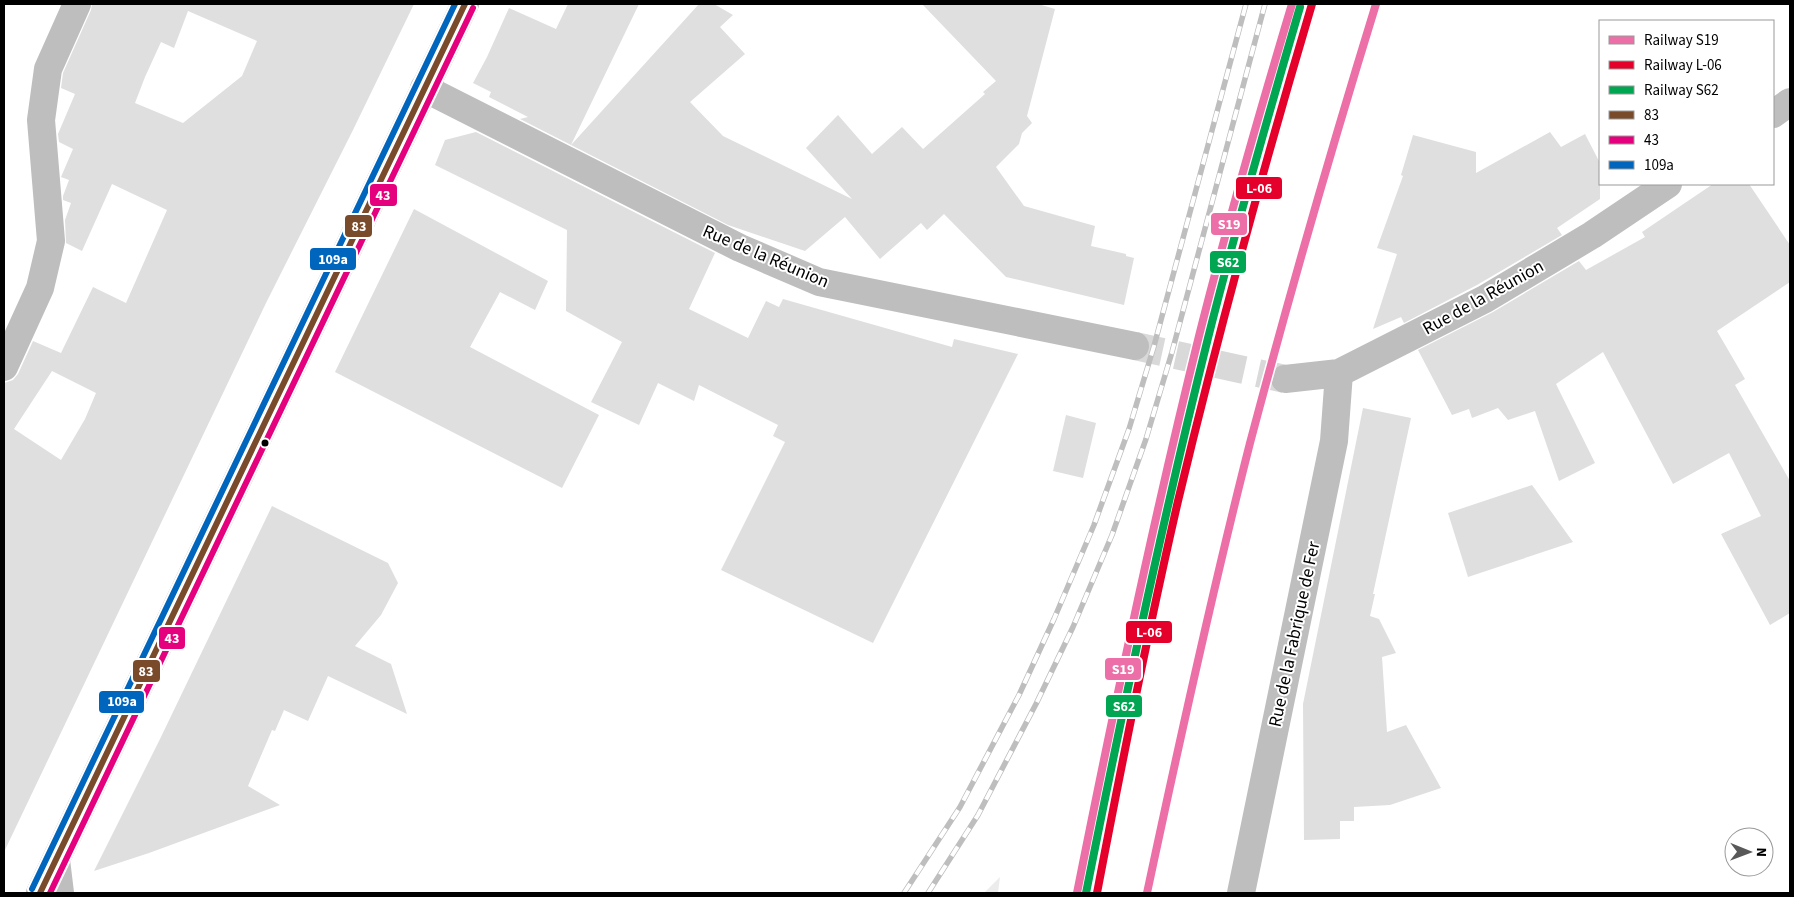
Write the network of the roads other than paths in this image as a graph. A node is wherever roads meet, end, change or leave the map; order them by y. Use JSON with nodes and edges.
{"nodes":[{"id":1,"x":77,"y":4,"type":"edge"},
{"id":2,"x":465,"y":4,"type":"edge"},
{"id":3,"x":424,"y":88,"type":"junction"},
{"id":4,"x":1790,"y":102,"type":"edge"},
{"id":5,"x":1774,"y":113,"type":"edge"},
{"id":6,"x":1667,"y":185,"type":"edge"},
{"id":7,"x":1135,"y":346,"type":"tunnel mouth"},
{"id":8,"x":4,"y":367,"type":"edge"},
{"id":9,"x":1339,"y":373,"type":"junction"},
{"id":10,"x":1285,"y":379,"type":"tunnel mouth"},
{"id":11,"x":56,"y":860,"type":"junction"},
{"id":12,"x":40,"y":893,"type":"edge"},
{"id":13,"x":60,"y":893,"type":"edge"},
{"id":14,"x":1241,"y":893,"type":"edge"}],
"edges":[{"from":1,"to":8,"type":"street"},
{"from":2,"to":3,"type":"main road"},
{"from":3,"to":7,"type":"street","name":"Rue de la Réunion"},
{"from":3,"to":11,"type":"main road"},
{"from":4,"to":5,"type":"street"},
{"from":6,"to":9,"type":"street","name":"Rue de la Réunion"},
{"from":9,"to":10,"type":"street","name":"Rue de la Réunion"},
{"from":9,"to":14,"type":"street","name":"Rue de la Fabrique de Fer"},
{"from":11,"to":12,"type":"main road"},
{"from":11,"to":13,"type":"street"}]}
